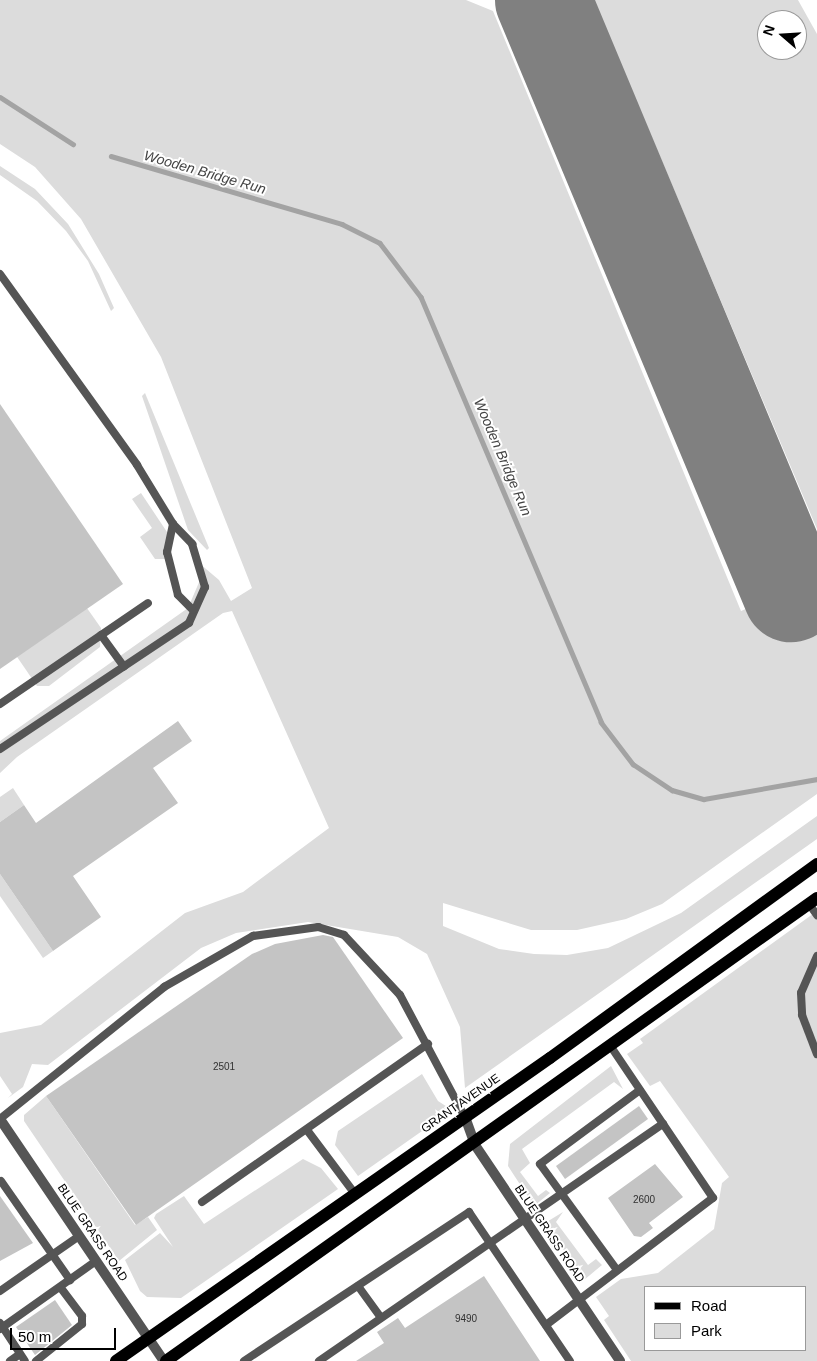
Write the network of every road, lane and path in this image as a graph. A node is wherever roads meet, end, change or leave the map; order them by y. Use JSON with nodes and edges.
{"nodes":[{"id":1,"x":0,"y":274,"type":"edge"},
{"id":2,"x":173,"y":524,"type":"junction"},
{"id":3,"x":148,"y":604,"type":"dead end"},
{"id":4,"x":193,"y":610,"type":"junction"},
{"id":5,"x":101,"y":635,"type":"junction"},
{"id":6,"x":124,"y":667,"type":"junction"},
{"id":7,"x":0,"y":704,"type":"edge"},
{"id":8,"x":0,"y":749,"type":"edge"},
{"id":9,"x":817,"y":864,"type":"edge"},
{"id":10,"x":813,"y":901,"type":"edge"},
{"id":11,"x":817,"y":915,"type":"edge"},
{"id":12,"x":817,"y":956,"type":"edge"},
{"id":13,"x":428,"y":1044,"type":"junction"},
{"id":14,"x":611,"y":1047,"type":"junction"},
{"id":15,"x":817,"y":1054,"type":"edge"},
{"id":16,"x":640,"y":1090,"type":"junction"},
{"id":17,"x":465,"y":1117,"type":"junction"},
{"id":18,"x":0,"y":1119,"type":"edge"},
{"id":19,"x":663,"y":1124,"type":"junction"},
{"id":20,"x":307,"y":1130,"type":"junction"},
{"id":21,"x":475,"y":1145,"type":"junction"},
{"id":22,"x":1,"y":1181,"type":"edge"},
{"id":23,"x":355,"y":1194,"type":"junction"},
{"id":24,"x":563,"y":1195,"type":"junction"},
{"id":25,"x":202,"y":1202,"type":"dead end"},
{"id":26,"x":526,"y":1222,"type":"junction"},
{"id":27,"x":79,"y":1236,"type":"junction"},
{"id":28,"x":493,"y":1244,"type":"junction"},
{"id":29,"x":52,"y":1254,"type":"junction"},
{"id":30,"x":96,"y":1261,"type":"junction"},
{"id":31,"x":617,"y":1270,"type":"junction"},
{"id":32,"x":70,"y":1280,"type":"junction"},
{"id":33,"x":358,"y":1286,"type":"junction"},
{"id":34,"x":60,"y":1287,"type":"junction"},
{"id":35,"x":0,"y":1291,"type":"edge"},
{"id":36,"x":578,"y":1299,"type":"junction"},
{"id":37,"x":381,"y":1318,"type":"junction"},
{"id":38,"x":546,"y":1325,"type":"junction"},
{"id":39,"x":1,"y":1326,"type":"edge"},
{"id":40,"x":149,"y":1339,"type":"junction"},
{"id":41,"x":23,"y":1357,"type":"edge"},
{"id":42,"x":615,"y":1359,"type":"edge"},
{"id":43,"x":10,"y":1361,"type":"edge"},
{"id":44,"x":36,"y":1361,"type":"edge"},
{"id":45,"x":116,"y":1361,"type":"edge"},
{"id":46,"x":165,"y":1361,"type":"edge"},
{"id":47,"x":244,"y":1361,"type":"edge"},
{"id":48,"x":319,"y":1361,"type":"edge"},
{"id":49,"x":570,"y":1361,"type":"edge"}],
"edges":[{"from":1,"to":2,"type":"lane"},
{"from":2,"to":4,"type":"lane"},
{"from":2,"to":4,"type":"lane"},
{"from":3,"to":5,"type":"lane"},
{"from":4,"to":6,"type":"lane"},
{"from":5,"to":6,"type":"lane"},
{"from":5,"to":7,"type":"lane"},
{"from":6,"to":8,"type":"lane"},
{"from":9,"to":17,"type":"main road","name":"GRANT AVENUE"},
{"from":10,"to":11,"type":"lane"},
{"from":10,"to":14,"type":"main road"},
{"from":12,"to":15,"type":"lane"},
{"from":13,"to":17,"type":"lane"},
{"from":13,"to":18,"type":"lane"},
{"from":13,"to":20,"type":"lane"},
{"from":14,"to":16,"type":"lane"},
{"from":14,"to":21,"type":"main road"},
{"from":16,"to":19,"type":"lane"},
{"from":16,"to":24,"type":"lane"},
{"from":17,"to":21,"type":"street","name":"BLUE GRASS ROAD"},
{"from":17,"to":23,"type":"main road","name":"GRANT AVENUE"},
{"from":18,"to":27,"type":"street","name":"BLUE GRASS ROAD"},
{"from":19,"to":24,"type":"lane"},
{"from":19,"to":31,"type":"lane"},
{"from":20,"to":23,"type":"lane"},
{"from":20,"to":25,"type":"lane"},
{"from":21,"to":26,"type":"street","name":"BLUE GRASS ROAD"},
{"from":21,"to":46,"type":"main road"},
{"from":22,"to":29,"type":"lane"},
{"from":23,"to":40,"type":"main road","name":"GRANT AVENUE"},
{"from":24,"to":26,"type":"lane"},
{"from":24,"to":31,"type":"lane"},
{"from":26,"to":28,"type":"lane"},
{"from":26,"to":36,"type":"street","name":"BLUE GRASS ROAD"},
{"from":27,"to":29,"type":"lane"},
{"from":27,"to":30,"type":"street","name":"BLUE GRASS ROAD"},
{"from":28,"to":33,"type":"lane"},
{"from":28,"to":37,"type":"lane"},
{"from":28,"to":38,"type":"lane"},
{"from":29,"to":32,"type":"lane"},
{"from":29,"to":35,"type":"lane"},
{"from":30,"to":32,"type":"lane"},
{"from":30,"to":40,"type":"street","name":"BLUE GRASS ROAD"},
{"from":31,"to":36,"type":"lane"},
{"from":32,"to":34,"type":"lane"},
{"from":33,"to":37,"type":"lane"},
{"from":33,"to":47,"type":"lane"},
{"from":34,"to":39,"type":"lane"},
{"from":34,"to":44,"type":"lane"},
{"from":36,"to":38,"type":"lane"},
{"from":36,"to":42,"type":"street","name":"BLUE GRASS ROAD"},
{"from":37,"to":48,"type":"lane"},
{"from":38,"to":49,"type":"lane"},
{"from":39,"to":41,"type":"lane"},
{"from":40,"to":45,"type":"main road","name":"GRANT AVENUE"},
{"from":40,"to":46,"type":"street","name":"BLUE GRASS ROAD"},
{"from":41,"to":43,"type":"lane"}]}
